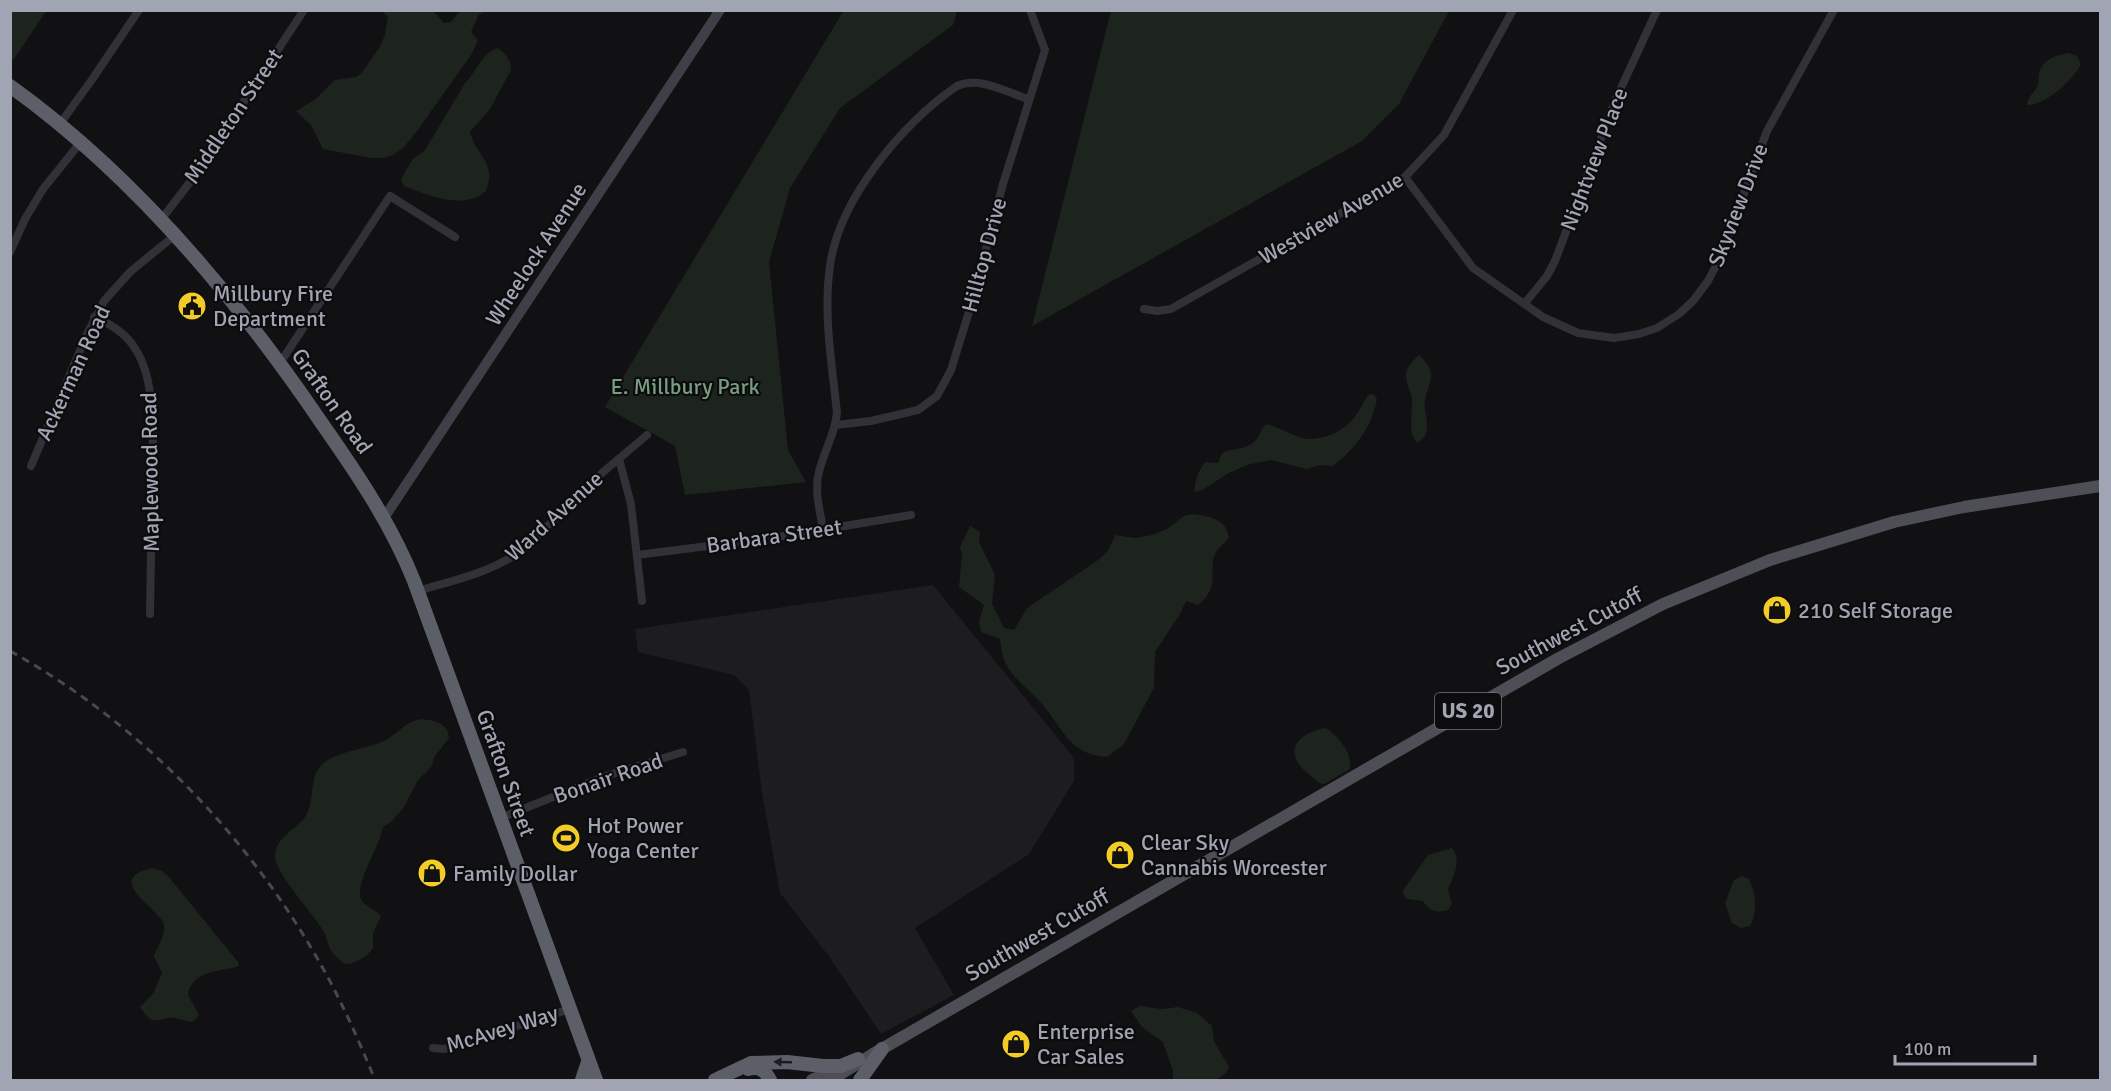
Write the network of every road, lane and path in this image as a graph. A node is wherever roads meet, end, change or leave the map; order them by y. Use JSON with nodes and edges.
{"nodes":[{"id":1,"x":139,"y":10,"type":"edge"},
{"id":2,"x":304,"y":10,"type":"edge"},
{"id":3,"x":720,"y":10,"type":"edge"},
{"id":4,"x":1030,"y":10,"type":"edge"},
{"id":5,"x":1513,"y":10,"type":"edge"},
{"id":6,"x":1658,"y":10,"type":"edge"},
{"id":7,"x":1831,"y":12,"type":"edge"},
{"id":8,"x":10,"y":86,"type":"edge"},
{"id":9,"x":1028,"y":99,"type":"junction"},
{"id":10,"x":59,"y":125,"type":"junction"},
{"id":11,"x":80,"y":143,"type":"junction"},
{"id":12,"x":1405,"y":177,"type":"junction"},
{"id":13,"x":160,"y":221,"type":"junction"},
{"id":14,"x":174,"y":236,"type":"junction"},
{"id":15,"x":454,"y":237,"type":"dead end"},
{"id":16,"x":10,"y":252,"type":"edge"},
{"id":17,"x":1525,"y":303,"type":"junction"},
{"id":18,"x":1143,"y":309,"type":"dead end"},
{"id":19,"x":94,"y":317,"type":"junction"},
{"id":20,"x":280,"y":363,"type":"junction"},
{"id":21,"x":836,"y":425,"type":"junction"},
{"id":22,"x":647,"y":435,"type":"dead end"},
{"id":23,"x":619,"y":459,"type":"junction"},
{"id":24,"x":31,"y":466,"type":"dead end"},
{"id":25,"x":2100,"y":486,"type":"edge"},
{"id":26,"x":911,"y":515,"type":"dead end"},
{"id":27,"x":384,"y":518,"type":"junction"},
{"id":28,"x":823,"y":529,"type":"junction"},
{"id":29,"x":637,"y":555,"type":"junction"},
{"id":30,"x":418,"y":591,"type":"junction"},
{"id":31,"x":642,"y":601,"type":"dead end"},
{"id":32,"x":150,"y":614,"type":"dead end"},
{"id":33,"x":439,"y":650,"type":"joint"},
{"id":34,"x":683,"y":752,"type":"dead end"},
{"id":35,"x":500,"y":818,"type":"junction"},
{"id":36,"x":570,"y":1009,"type":"junction"},
{"id":37,"x":433,"y":1048,"type":"dead end"},
{"id":38,"x":882,"y":1049,"type":"junction"},
{"id":39,"x":858,"y":1059,"type":"joint"},
{"id":40,"x":588,"y":1062,"type":"junction"},
{"id":41,"x":842,"y":1066,"type":"junction"},
{"id":42,"x":582,"y":1080,"type":"edge"},
{"id":43,"x":596,"y":1080,"type":"edge"},
{"id":44,"x":715,"y":1080,"type":"edge"},
{"id":45,"x":724,"y":1080,"type":"edge"},
{"id":46,"x":770,"y":1080,"type":"edge"},
{"id":47,"x":812,"y":1080,"type":"edge"},
{"id":48,"x":831,"y":1080,"type":"edge"},
{"id":49,"x":860,"y":1080,"type":"edge"}],
"edges":[{"from":1,"to":10,"type":"street"},
{"from":2,"to":13,"type":"street","name":"Middleton Street"},
{"from":3,"to":27,"type":"street","name":"Wheelock Avenue"},
{"from":4,"to":9,"type":"street","name":"Hilltop Drive"},
{"from":5,"to":12,"type":"street","name":"Westview Avenue"},
{"from":6,"to":17,"type":"street","name":"Nightview Place"},
{"from":7,"to":17,"type":"street","name":"Skyview Drive"},
{"from":8,"to":10,"type":"highway","name":"Grafton Road"},
{"from":9,"to":21,"type":"street","name":"Hilltop Drive"},
{"from":9,"to":21,"type":"street"},
{"from":10,"to":11,"type":"highway","name":"Grafton Road"},
{"from":11,"to":13,"type":"highway","name":"Grafton Road"},
{"from":11,"to":16,"type":"street"},
{"from":12,"to":17,"type":"street","name":"Skyview Drive"},
{"from":12,"to":18,"type":"street","name":"Westview Avenue"},
{"from":13,"to":14,"type":"highway","name":"Grafton Road"},
{"from":14,"to":19,"type":"street","name":"Ackerman Road"},
{"from":14,"to":20,"type":"highway","name":"Grafton Road"},
{"from":15,"to":20,"type":"street"},
{"from":19,"to":24,"type":"street","name":"Ackerman Road"},
{"from":19,"to":32,"type":"street","name":"Maplewood Road"},
{"from":20,"to":27,"type":"highway","name":"Grafton Road"},
{"from":21,"to":28,"type":"street"},
{"from":22,"to":23,"type":"street","name":"Ward Avenue"},
{"from":23,"to":29,"type":"street"},
{"from":23,"to":30,"type":"street","name":"Ward Avenue"},
{"from":25,"to":38,"type":"main road","name":"Southwest Cutoff","number":"US 20"},
{"from":26,"to":28,"type":"street","name":"Barbara Street"},
{"from":27,"to":30,"type":"highway","name":"Grafton Road"},
{"from":28,"to":29,"type":"street","name":"Barbara Street"},
{"from":29,"to":31,"type":"street"},
{"from":30,"to":33,"type":"highway","name":"Grafton Road"},
{"from":33,"to":35,"type":"highway","name":"Grafton Street"},
{"from":34,"to":35,"type":"street","name":"Bonair Road"},
{"from":35,"to":36,"type":"highway","name":"Grafton Street"},
{"from":36,"to":37,"type":"street","name":"McAvey Way"},
{"from":36,"to":40,"type":"highway","name":"Grafton Street"},
{"from":38,"to":39,"type":"main road","name":"Southwest Cutoff","number":"US 20"},
{"from":38,"to":48,"type":"main road","name":"Southwest Cutoff","number":"US 20"},
{"from":38,"to":49,"type":"highway"},
{"from":39,"to":41,"type":"highway","name":"Southwest Cutoff","number":"US 20"},
{"from":40,"to":42,"type":"highway"},
{"from":40,"to":43,"type":"highway","name":"Grafton Street"},
{"from":41,"to":44,"type":"highway","one_way":true},
{"from":41,"to":47,"type":"main road","name":"Southwest Cutoff","number":"US 20"},
{"from":45,"to":46,"type":"highway"}]}
